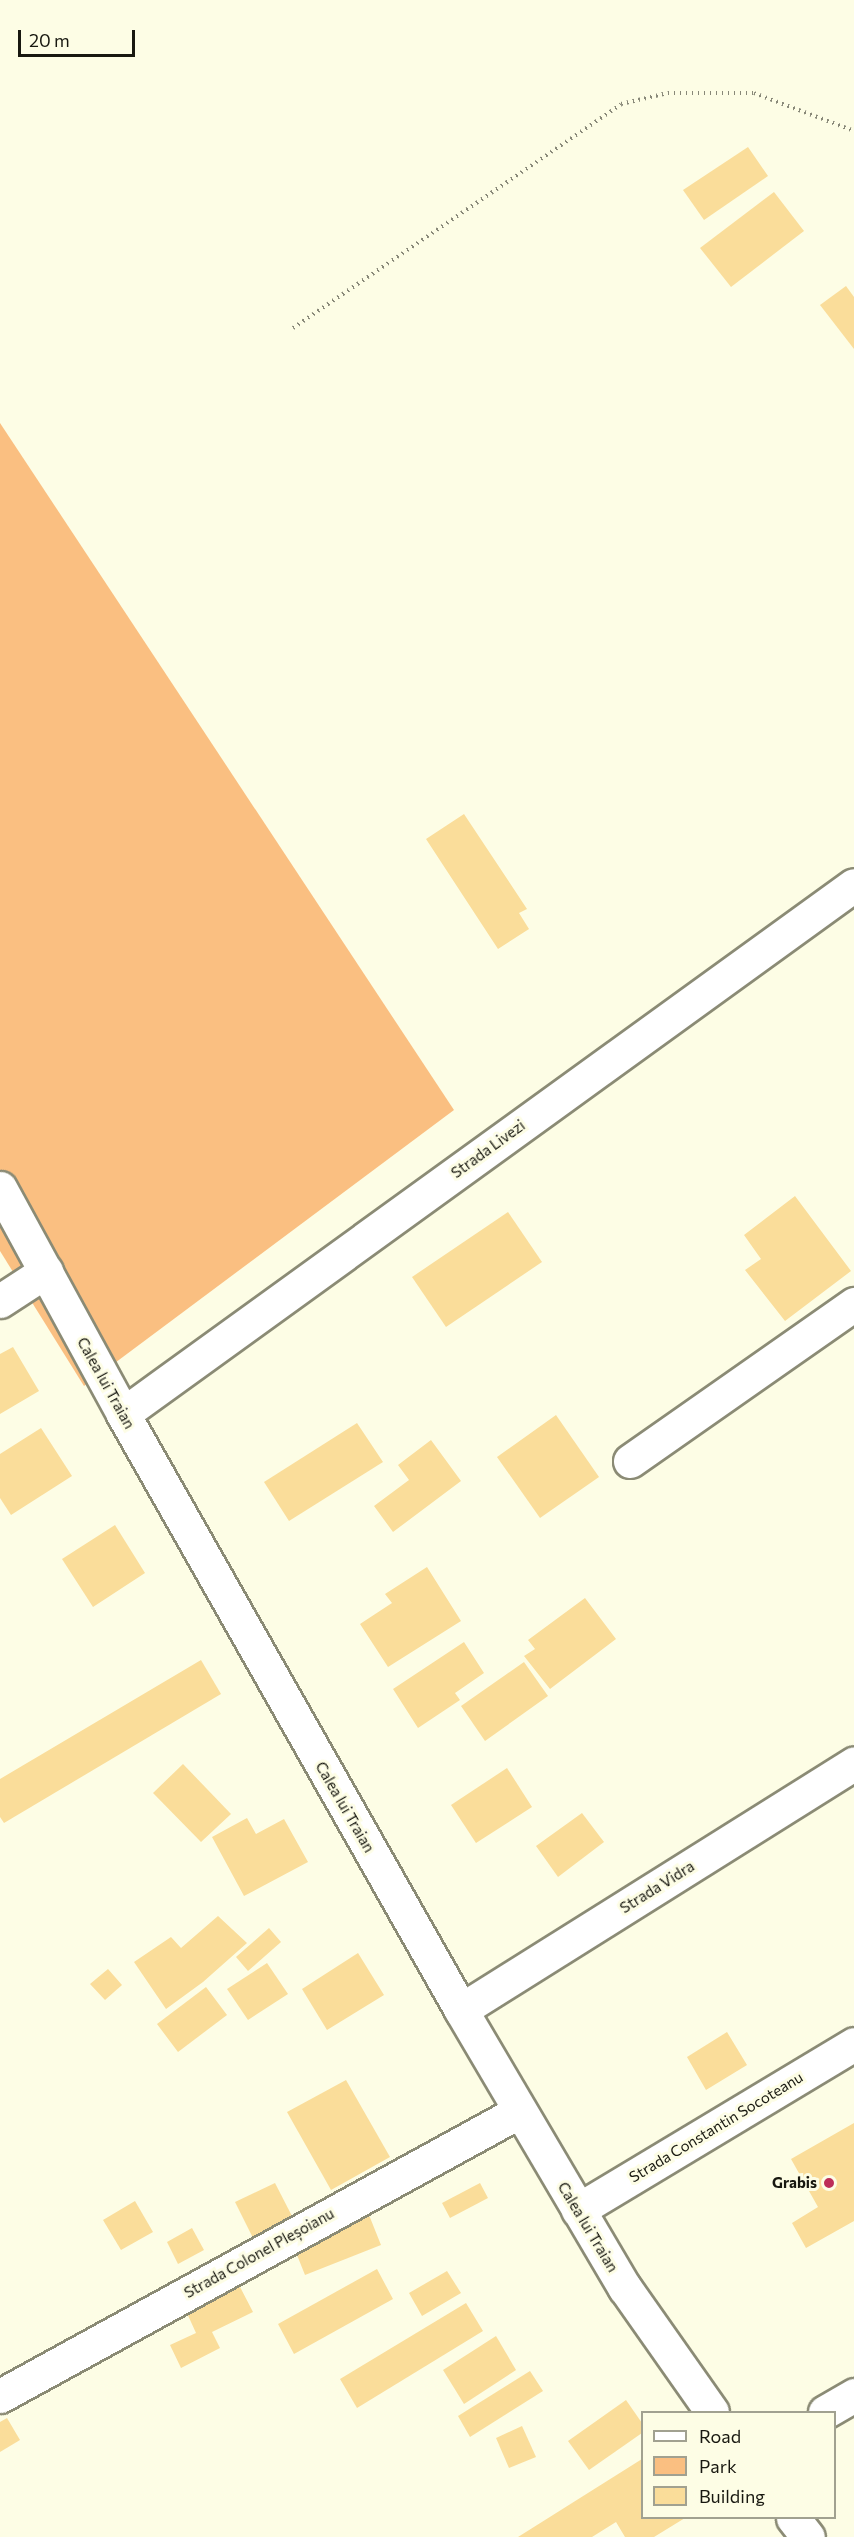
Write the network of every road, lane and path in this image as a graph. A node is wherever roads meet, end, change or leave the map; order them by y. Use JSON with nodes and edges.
{"nodes":[{"id":1,"x":854,"y":131,"type":"edge"},
{"id":2,"x":293,"y":327,"type":"dead end"},
{"id":3,"x":854,"y":885,"type":"edge"},
{"id":4,"x":0,"y":1188,"type":"edge"},
{"id":5,"x":46,"y":1271,"type":"junction"},
{"id":6,"x":0,"y":1301,"type":"edge"},
{"id":7,"x":854,"y":1304,"type":"edge"},
{"id":8,"x":123,"y":1414,"type":"junction"},
{"id":9,"x":630,"y":1461,"type":"dead end"},
{"id":10,"x":854,"y":1763,"type":"edge"},
{"id":11,"x":460,"y":2010,"type":"junction"},
{"id":12,"x":854,"y":2044,"type":"edge"},
{"id":13,"x":520,"y":2111,"type":"junction"},
{"id":14,"x":578,"y":2210,"type":"junction"},
{"id":15,"x":854,"y":2395,"type":"edge"},
{"id":16,"x":0,"y":2396,"type":"edge"},
{"id":17,"x":711,"y":2411,"type":"edge"},
{"id":18,"x":827,"y":2411,"type":"edge"},
{"id":19,"x":794,"y":2519,"type":"edge"},
{"id":20,"x":808,"y":2537,"type":"edge"}],
"edges":[{"from":1,"to":2,"type":"path"},
{"from":3,"to":8,"type":"main road","name":"Strada Livezi"},
{"from":4,"to":5,"type":"main road","name":"Calea lui Traian"},
{"from":5,"to":6,"type":"main road"},
{"from":5,"to":8,"type":"main road","name":"Calea lui Traian"},
{"from":7,"to":9,"type":"main road"},
{"from":8,"to":11,"type":"main road","name":"Calea lui Traian"},
{"from":10,"to":11,"type":"main road","name":"Strada Vidra"},
{"from":11,"to":13,"type":"main road","name":"Calea lui Traian"},
{"from":12,"to":14,"type":"main road","name":"Strada Constantin Socoteanu"},
{"from":13,"to":14,"type":"main road","name":"Calea lui Traian"},
{"from":13,"to":16,"type":"main road","name":"Strada Colonel Pleșoianu"},
{"from":14,"to":17,"type":"main road","name":"Calea lui Traian"},
{"from":15,"to":18,"type":"main road"},
{"from":19,"to":20,"type":"main road"}]}
